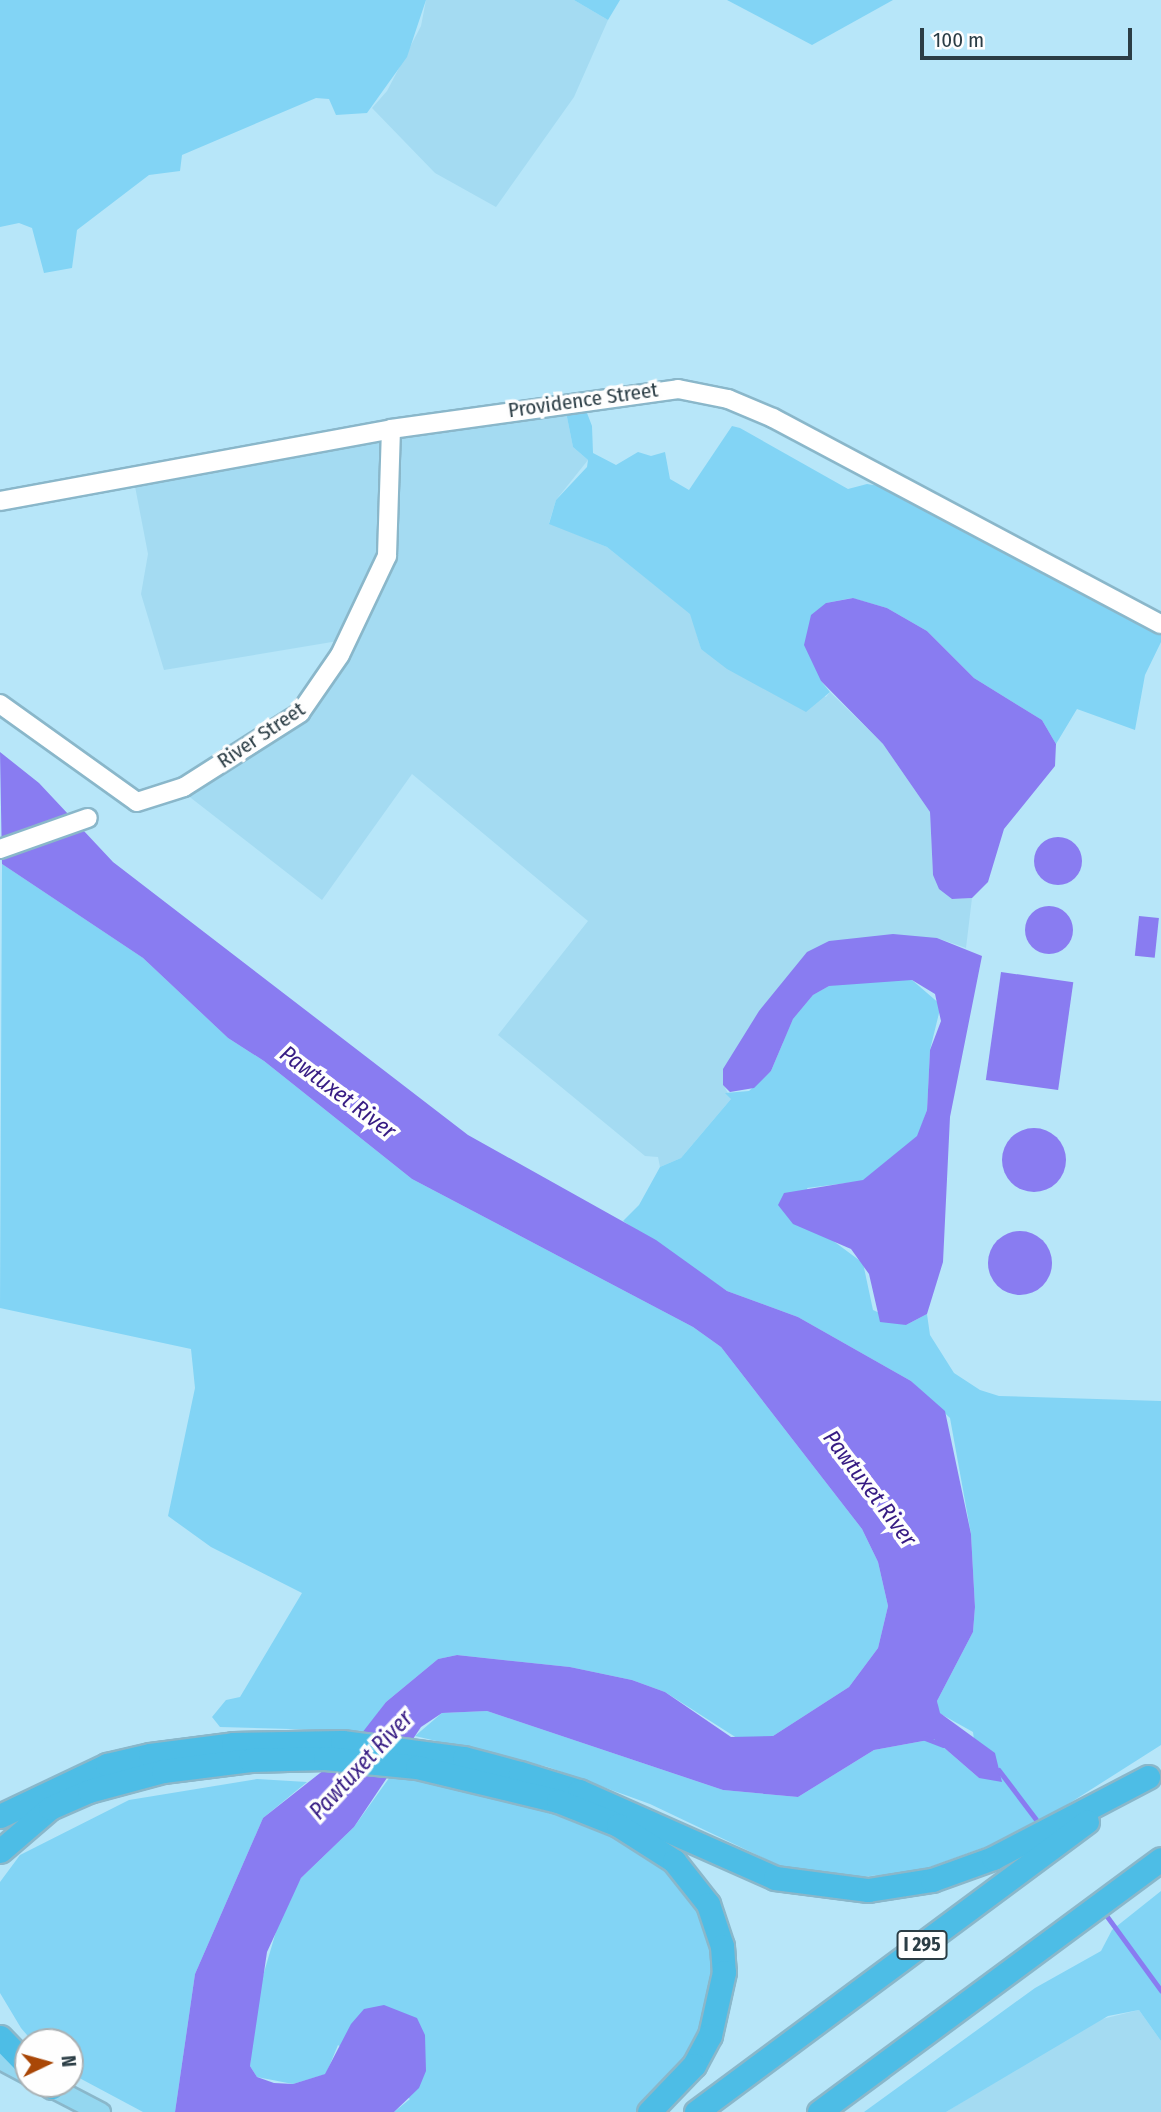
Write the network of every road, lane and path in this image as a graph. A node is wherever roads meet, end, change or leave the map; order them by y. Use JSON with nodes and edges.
{"nodes":[{"id":1,"x":391,"y":429,"type":"junction"},
{"id":2,"x":0,"y":501,"type":"edge"},
{"id":3,"x":1161,"y":624,"type":"edge"},
{"id":4,"x":0,"y":704,"type":"edge"},
{"id":5,"x":88,"y":818,"type":"dead end"},
{"id":6,"x":0,"y":849,"type":"edge"},
{"id":7,"x":459,"y":1766,"type":"junction"},
{"id":8,"x":1154,"y":1773,"type":"edge"},
{"id":9,"x":0,"y":1816,"type":"edge"},
{"id":10,"x":4,"y":1845,"type":"edge"},
{"id":11,"x":1161,"y":1859,"type":"edge"},
{"id":12,"x":0,"y":2037,"type":"edge"},
{"id":13,"x":14,"y":2052,"type":"edge"},
{"id":14,"x":74,"y":2098,"type":"edge"},
{"id":15,"x":100,"y":2112,"type":"edge"},
{"id":16,"x":649,"y":2112,"type":"edge"},
{"id":17,"x":696,"y":2112,"type":"edge"},
{"id":18,"x":818,"y":2112,"type":"edge"}],
"edges":[{"from":1,"to":2,"type":"main road","name":"Providence Street"},
{"from":1,"to":3,"type":"main road","name":"Providence Street"},
{"from":1,"to":4,"type":"main road","name":"River Street"},
{"from":5,"to":6,"type":"main road"},
{"from":7,"to":8,"type":"highway"},
{"from":7,"to":9,"type":"highway"},
{"from":7,"to":10,"type":"highway"},
{"from":7,"to":16,"type":"highway"},
{"from":8,"to":17,"type":"highway","number":"I 295"},
{"from":11,"to":18,"type":"highway"},
{"from":12,"to":13,"type":"highway"},
{"from":14,"to":15,"type":"main road"}]}
